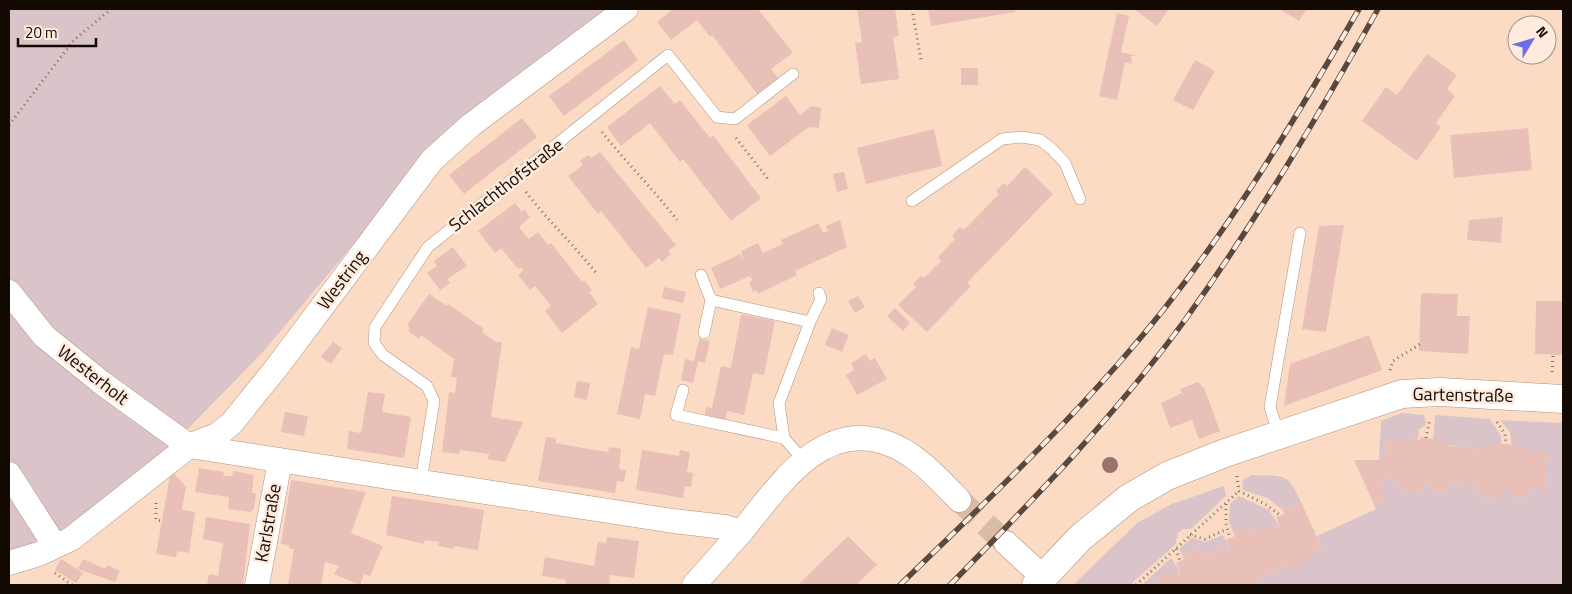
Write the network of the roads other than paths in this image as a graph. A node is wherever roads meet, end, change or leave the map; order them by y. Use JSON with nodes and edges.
{"nodes":[{"id":1,"x":626,"y":9,"type":"edge"},
{"id":2,"x":793,"y":74,"type":"dead end"},
{"id":3,"x":1080,"y":199,"type":"dead end"},
{"id":4,"x":912,"y":201,"type":"dead end"},
{"id":5,"x":1300,"y":233,"type":"dead end"},
{"id":6,"x":701,"y":275,"type":"dead end"},
{"id":7,"x":9,"y":292,"type":"edge"},
{"id":8,"x":819,"y":293,"type":"dead end"},
{"id":9,"x":711,"y":300,"type":"junction"},
{"id":10,"x":810,"y":322,"type":"junction"},
{"id":11,"x":704,"y":333,"type":"dead end"},
{"id":12,"x":683,"y":390,"type":"dead end"},
{"id":13,"x":1563,"y":400,"type":"edge"},
{"id":14,"x":1279,"y":435,"type":"junction"},
{"id":15,"x":784,"y":438,"type":"junction"},
{"id":16,"x":189,"y":446,"type":"junction"},
{"id":17,"x":280,"y":461,"type":"junction"},
{"id":18,"x":804,"y":461,"type":"junction"},
{"id":19,"x":9,"y":474,"type":"edge"},
{"id":20,"x":421,"y":481,"type":"junction"},
{"id":21,"x":959,"y":500,"type":"tunnel mouth"},
{"id":22,"x":741,"y":532,"type":"junction"},
{"id":23,"x":1006,"y":543,"type":"tunnel mouth"},
{"id":24,"x":55,"y":546,"type":"junction"},
{"id":25,"x":9,"y":563,"type":"edge"},
{"id":26,"x":1039,"y":581,"type":"edge"},
{"id":27,"x":257,"y":585,"type":"edge"},
{"id":28,"x":694,"y":585,"type":"edge"}],
"edges":[{"from":1,"to":16,"type":"street","name":"Westring"},
{"from":2,"to":20,"type":"lane","name":"Schlachthofstraße"},
{"from":3,"to":4,"type":"lane"},
{"from":5,"to":14,"type":"lane"},
{"from":6,"to":9,"type":"lane"},
{"from":7,"to":16,"type":"street","name":"Westerholt"},
{"from":8,"to":10,"type":"lane"},
{"from":9,"to":10,"type":"lane"},
{"from":9,"to":11,"type":"lane"},
{"from":10,"to":15,"type":"lane"},
{"from":12,"to":15,"type":"lane"},
{"from":13,"to":14,"type":"street","name":"Gartenstraße"},
{"from":14,"to":26,"type":"street","name":"Gartenstraße"},
{"from":15,"to":18,"type":"lane"},
{"from":16,"to":17,"type":"street"},
{"from":16,"to":24,"type":"street","name":"Westring"},
{"from":17,"to":20,"type":"street"},
{"from":17,"to":27,"type":"street","name":"Karlstraße"},
{"from":18,"to":21,"type":"street"},
{"from":18,"to":22,"type":"street"},
{"from":19,"to":24,"type":"street"},
{"from":20,"to":22,"type":"street"},
{"from":22,"to":28,"type":"street"},
{"from":23,"to":26,"type":"street"},
{"from":24,"to":25,"type":"street","name":"Westring"}]}
